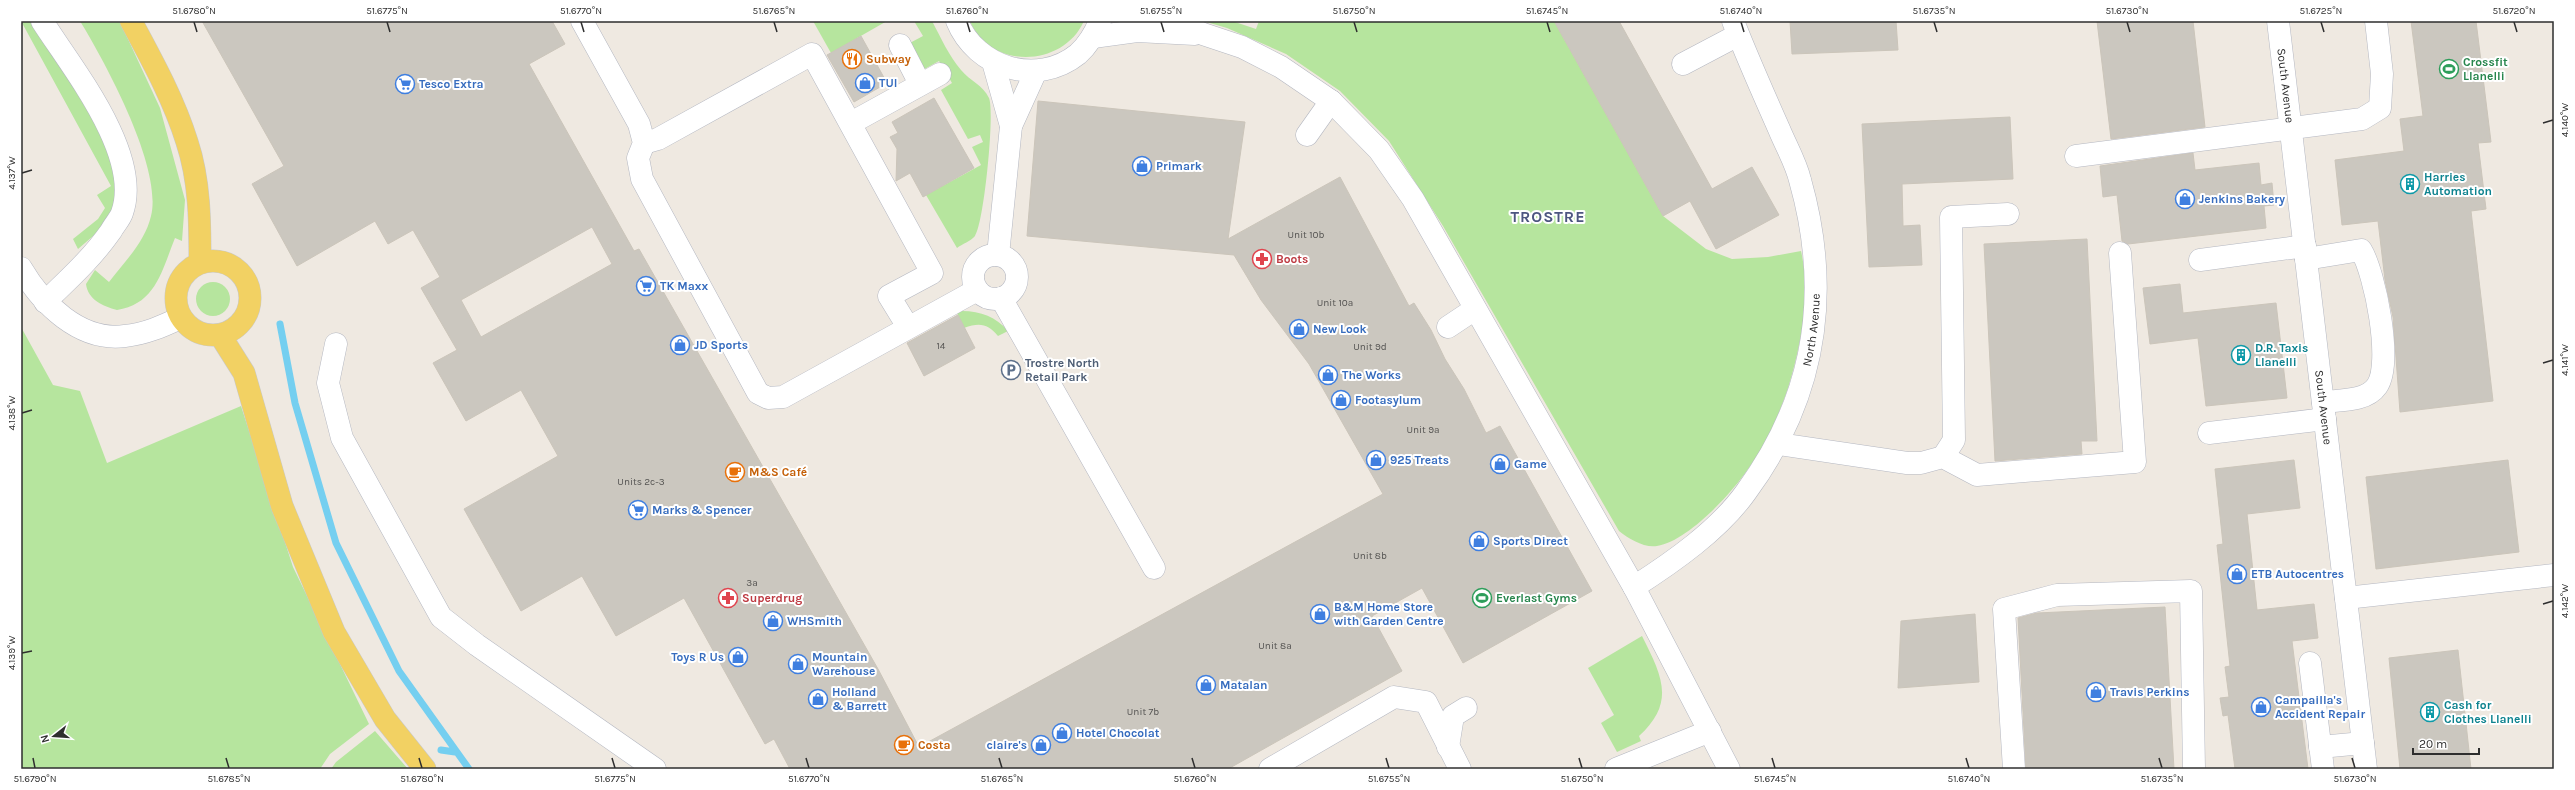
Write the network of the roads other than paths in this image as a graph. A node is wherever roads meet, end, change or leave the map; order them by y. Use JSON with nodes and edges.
{"nodes":[{"id":1,"x":42,"y":21,"type":"edge"},
{"id":2,"x":131,"y":21,"type":"edge"},
{"id":3,"x":582,"y":21,"type":"edge"},
{"id":4,"x":958,"y":21,"type":"edge"},
{"id":5,"x":1177,"y":21,"type":"edge"},
{"id":6,"x":2278,"y":21,"type":"edge"},
{"id":7,"x":2376,"y":21,"type":"edge"},
{"id":8,"x":1736,"y":28,"type":"edge"},
{"id":9,"x":1096,"y":29,"type":"edge"},
{"id":10,"x":1203,"y":34,"type":"junction"},
{"id":11,"x":900,"y":45,"type":"dead end"},
{"id":12,"x":993,"y":62,"type":"junction"},
{"id":13,"x":1683,"y":64,"type":"dead end"},
{"id":14,"x":1036,"y":71,"type":"junction"},
{"id":15,"x":1331,"y":101,"type":"junction"},
{"id":16,"x":851,"y":123,"type":"junction"},
{"id":17,"x":1011,"y":126,"type":"junction"},
{"id":18,"x":2291,"y":128,"type":"junction"},
{"id":19,"x":1307,"y":135,"type":"dead end"},
{"id":20,"x":644,"y":143,"type":"junction"},
{"id":21,"x":2076,"y":156,"type":"dead end"},
{"id":22,"x":2008,"y":214,"type":"dead end"},
{"id":23,"x":2120,"y":252,"type":"dead end"},
{"id":24,"x":2305,"y":253,"type":"junction"},
{"id":25,"x":998,"y":255,"type":"junction"},
{"id":26,"x":2200,"y":260,"type":"dead end"},
{"id":27,"x":200,"y":263,"type":"junction"},
{"id":28,"x":21,"y":268,"type":"edge"},
{"id":29,"x":977,"y":290,"type":"junction"},
{"id":30,"x":1002,"y":298,"type":"junction"},
{"id":31,"x":45,"y":302,"type":"junction"},
{"id":32,"x":1475,"y":309,"type":"junction"},
{"id":33,"x":180,"y":318,"type":"junction"},
{"id":34,"x":908,"y":327,"type":"junction"},
{"id":35,"x":1448,"y":327,"type":"dead end"},
{"id":36,"x":220,"y":335,"type":"junction"},
{"id":37,"x":336,"y":344,"type":"dead end"},
{"id":38,"x":2324,"y":411,"type":"junction"},
{"id":39,"x":2208,"y":433,"type":"dead end"},
{"id":40,"x":1778,"y":444,"type":"junction"},
{"id":41,"x":1942,"y":457,"type":"junction"},
{"id":42,"x":1154,"y":568,"type":"dead end"},
{"id":43,"x":2554,"y":575,"type":"edge"},
{"id":44,"x":1634,"y":587,"type":"junction"},
{"id":45,"x":2346,"y":598,"type":"junction"},
{"id":46,"x":2310,"y":663,"type":"dead end"},
{"id":47,"x":1466,"y":708,"type":"dead end"},
{"id":48,"x":1710,"y":731,"type":"junction"},
{"id":49,"x":2363,"y":743,"type":"junction"},
{"id":50,"x":2320,"y":747,"type":"junction"},
{"id":51,"x":1448,"y":748,"type":"junction"},
{"id":52,"x":425,"y":769,"type":"edge"},
{"id":53,"x":655,"y":769,"type":"edge"},
{"id":54,"x":1270,"y":769,"type":"edge"},
{"id":55,"x":1460,"y":769,"type":"edge"},
{"id":56,"x":1616,"y":769,"type":"edge"},
{"id":57,"x":1729,"y":769,"type":"edge"},
{"id":58,"x":2014,"y":769,"type":"edge"},
{"id":59,"x":2194,"y":769,"type":"edge"},
{"id":60,"x":2322,"y":769,"type":"edge"},
{"id":61,"x":2366,"y":769,"type":"edge"}],
"edges":[{"from":1,"to":31,"type":"street"},
{"from":2,"to":27,"type":"main road"},
{"from":3,"to":20,"type":"street"},
{"from":4,"to":12,"type":"street"},
{"from":5,"to":10,"type":"street"},
{"from":6,"to":18,"type":"street","name":"South Avenue"},
{"from":7,"to":18,"type":"street"},
{"from":8,"to":13,"type":"street"},
{"from":8,"to":40,"type":"street","name":"North Avenue"},
{"from":9,"to":10,"type":"street"},
{"from":9,"to":14,"type":"street"},
{"from":10,"to":15,"type":"street"},
{"from":11,"to":16,"type":"street"},
{"from":12,"to":14,"type":"street"},
{"from":12,"to":17,"type":"street"},
{"from":14,"to":17,"type":"street"},
{"from":15,"to":19,"type":"street"},
{"from":15,"to":32,"type":"street"},
{"from":16,"to":20,"type":"street"},
{"from":16,"to":34,"type":"street"},
{"from":17,"to":25,"type":"street"},
{"from":18,"to":21,"type":"street"},
{"from":18,"to":24,"type":"street","name":"South Avenue"},
{"from":20,"to":34,"type":"street"},
{"from":22,"to":41,"type":"street"},
{"from":23,"to":41,"type":"street"},
{"from":24,"to":26,"type":"street"},
{"from":24,"to":38,"type":"street","name":"South Avenue"},
{"from":24,"to":38,"type":"street"},
{"from":25,"to":29,"type":"street"},
{"from":25,"to":30,"type":"street"},
{"from":27,"to":33,"type":"main road"},
{"from":27,"to":36,"type":"main road"},
{"from":28,"to":31,"type":"street"},
{"from":29,"to":30,"type":"street"},
{"from":29,"to":34,"type":"street"},
{"from":30,"to":42,"type":"street"},
{"from":31,"to":33,"type":"street"},
{"from":32,"to":35,"type":"street"},
{"from":32,"to":44,"type":"street"},
{"from":33,"to":36,"type":"main road"},
{"from":36,"to":52,"type":"main road"},
{"from":37,"to":53,"type":"street"},
{"from":38,"to":39,"type":"street"},
{"from":38,"to":45,"type":"street","name":"South Avenue"},
{"from":40,"to":41,"type":"street"},
{"from":40,"to":44,"type":"street","name":"North Avenue"},
{"from":43,"to":45,"type":"street"},
{"from":44,"to":48,"type":"street"},
{"from":45,"to":49,"type":"street","name":"South Avenue"},
{"from":46,"to":50,"type":"street"},
{"from":47,"to":51,"type":"street"},
{"from":48,"to":56,"type":"street"},
{"from":48,"to":57,"type":"street"},
{"from":49,"to":50,"type":"street"},
{"from":49,"to":61,"type":"street","name":"South Avenue"},
{"from":50,"to":60,"type":"street"},
{"from":51,"to":54,"type":"street"},
{"from":51,"to":55,"type":"street"},
{"from":58,"to":59,"type":"street"}]}
